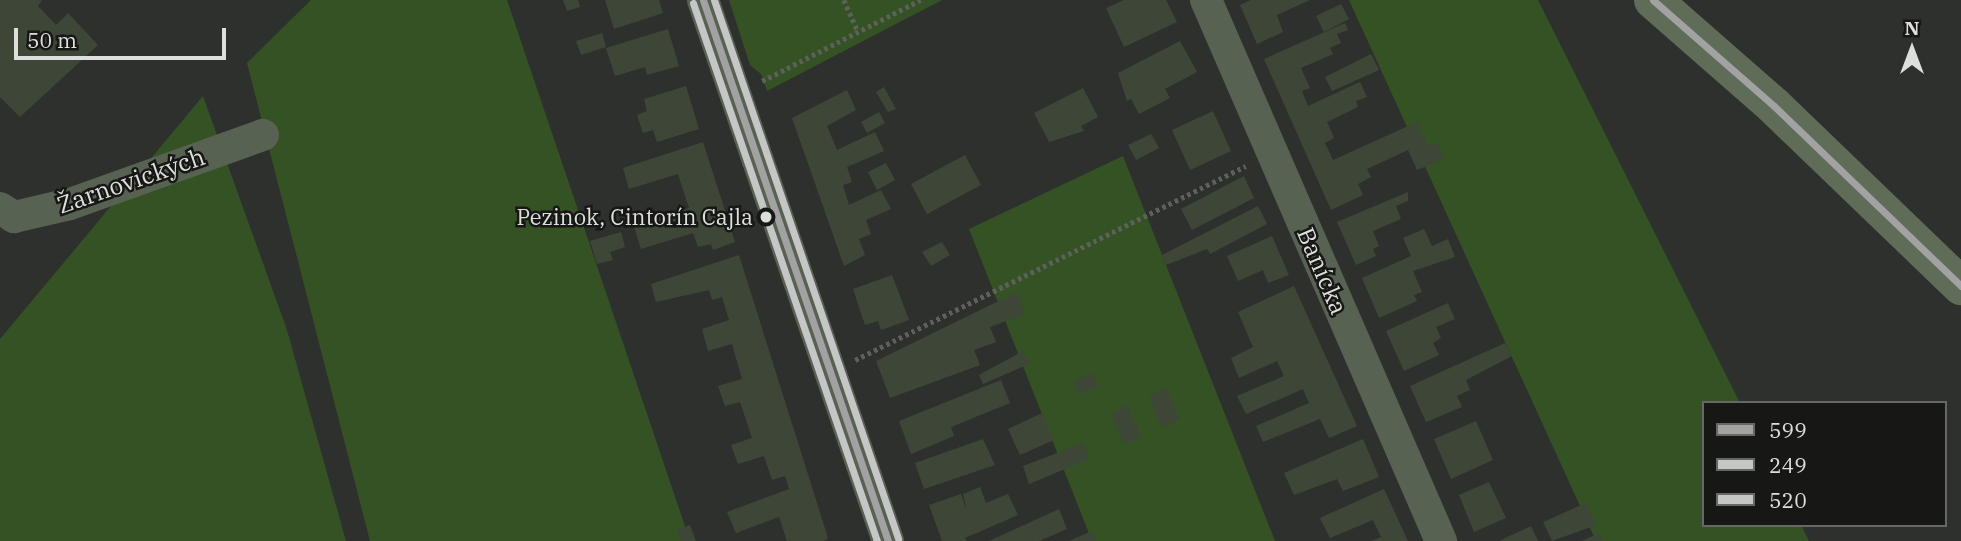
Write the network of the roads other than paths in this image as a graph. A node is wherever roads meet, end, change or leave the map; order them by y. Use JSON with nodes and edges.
{"nodes":[{"id":1,"x":703,"y":0,"type":"edge"},
{"id":2,"x":1206,"y":0,"type":"edge"},
{"id":3,"x":1653,"y":0,"type":"edge"},
{"id":4,"x":263,"y":135,"type":"dead end"},
{"id":5,"x":0,"y":208,"type":"edge"},
{"id":6,"x":1961,"y":286,"type":"edge"},
{"id":7,"x":888,"y":541,"type":"edge"},
{"id":8,"x":1441,"y":541,"type":"edge"}],
"edges":[{"from":1,"to":7,"type":"street"},
{"from":2,"to":8,"type":"street","name":"Banícka"},
{"from":3,"to":6,"type":"main road"},
{"from":4,"to":5,"type":"street","name":"Žarnovických"}]}
